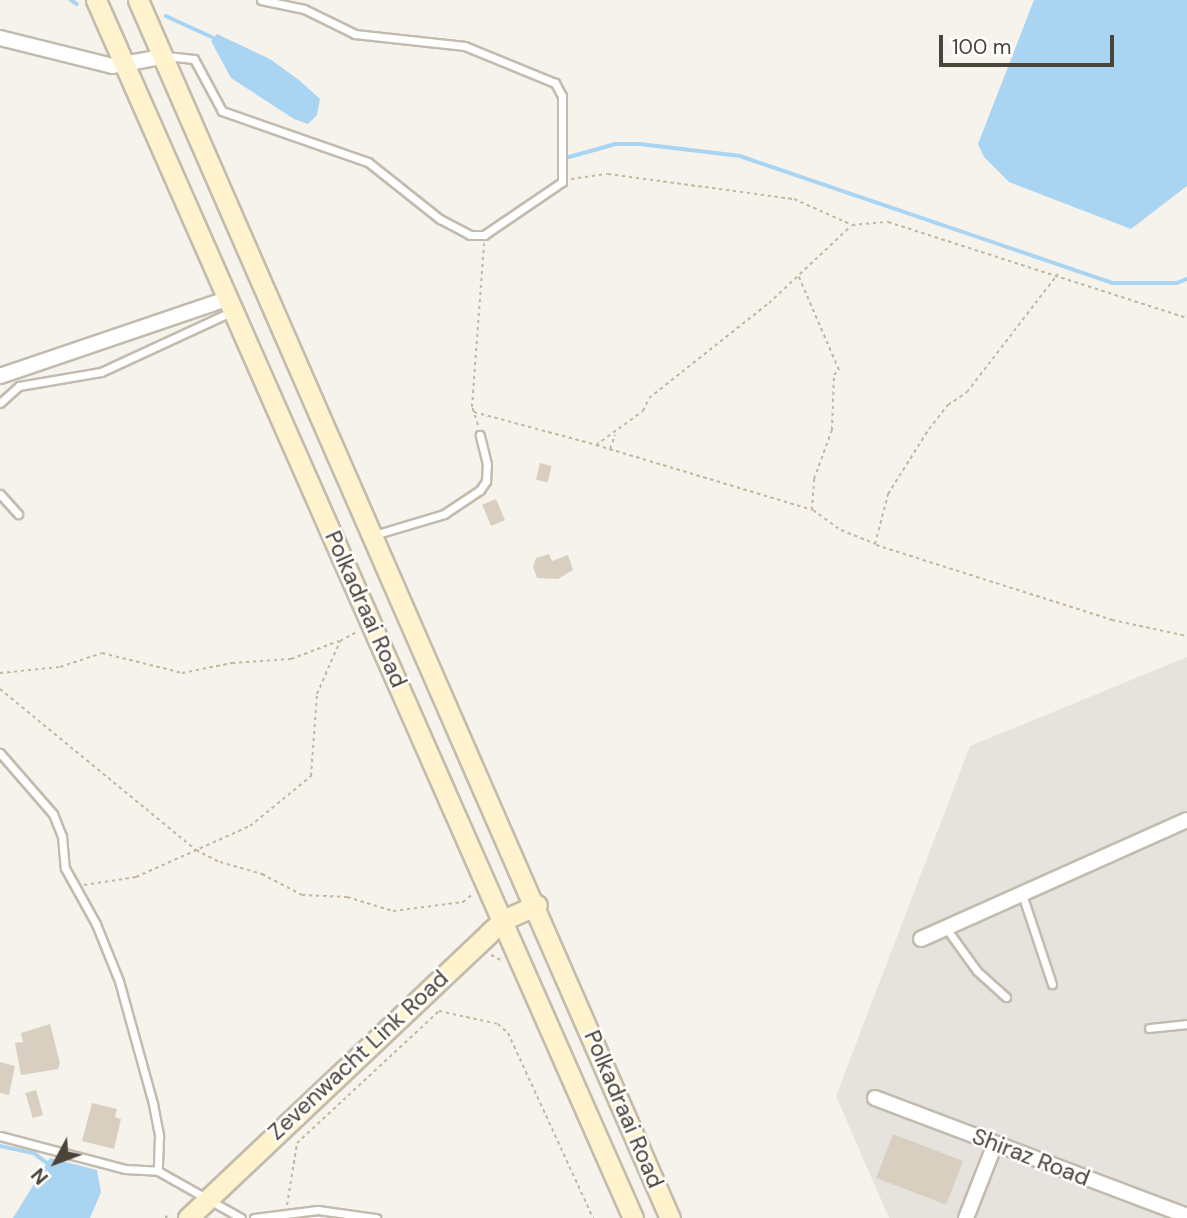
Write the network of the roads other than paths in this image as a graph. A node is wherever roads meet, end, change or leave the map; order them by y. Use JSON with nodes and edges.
{"nodes":[{"id":1,"x":96,"y":0,"type":"edge"},
{"id":2,"x":138,"y":0,"type":"edge"},
{"id":3,"x":261,"y":0,"type":"edge"},
{"id":4,"x":0,"y":37,"type":"edge"},
{"id":5,"x":162,"y":57,"type":"junction"},
{"id":6,"x":124,"y":64,"type":"junction"},
{"id":7,"x":232,"y":304,"type":"junction"},
{"id":8,"x":0,"y":376,"type":"edge"},
{"id":9,"x":0,"y":403,"type":"edge"},
{"id":10,"x":480,"y":435,"type":"road end"},
{"id":11,"x":0,"y":494,"type":"edge"},
{"id":12,"x":18,"y":514,"type":"dead end"},
{"id":13,"x":372,"y":535,"type":"junction"},
{"id":14,"x":0,"y":753,"type":"edge"},
{"id":15,"x":1187,"y":820,"type":"edge"},
{"id":16,"x":1022,"y":894,"type":"junction"},
{"id":17,"x":537,"y":905,"type":"junction"},
{"id":18,"x":503,"y":920,"type":"junction"},
{"id":19,"x":946,"y":929,"type":"junction"},
{"id":20,"x":921,"y":939,"type":"dead end"},
{"id":21,"x":1052,"y":984,"type":"dead end"},
{"id":22,"x":1006,"y":997,"type":"dead end"},
{"id":23,"x":1187,"y":1024,"type":"edge"},
{"id":24,"x":1149,"y":1028,"type":"dead end"},
{"id":25,"x":875,"y":1098,"type":"dead end"},
{"id":26,"x":0,"y":1136,"type":"edge"},
{"id":27,"x":995,"y":1144,"type":"junction"},
{"id":28,"x":159,"y":1171,"type":"junction"},
{"id":29,"x":205,"y":1201,"type":"junction"},
{"id":30,"x":179,"y":1216,"type":"edge"},
{"id":31,"x":1186,"y":1217,"type":"edge"},
{"id":32,"x":241,"y":1218,"type":"edge"},
{"id":33,"x":254,"y":1218,"type":"edge"},
{"id":34,"x":376,"y":1218,"type":"edge"},
{"id":35,"x":633,"y":1218,"type":"edge"},
{"id":36,"x":670,"y":1218,"type":"edge"},
{"id":37,"x":967,"y":1218,"type":"edge"}],
"edges":[{"from":1,"to":6,"type":"main road","name":"Polkadraai Road"},
{"from":2,"to":5,"type":"main road","name":"Polkadraai Road"},
{"from":3,"to":5,"type":"lane"},
{"from":4,"to":6,"type":"street"},
{"from":5,"to":6,"type":"street"},
{"from":5,"to":13,"type":"main road","name":"Polkadraai Road"},
{"from":6,"to":7,"type":"main road","name":"Polkadraai Road"},
{"from":7,"to":8,"type":"street"},
{"from":7,"to":9,"type":"lane"},
{"from":7,"to":18,"type":"main road","name":"Polkadraai Road"},
{"from":10,"to":13,"type":"lane"},
{"from":11,"to":12,"type":"lane"},
{"from":13,"to":17,"type":"main road","name":"Polkadraai Road"},
{"from":14,"to":28,"type":"lane"},
{"from":15,"to":16,"type":"street"},
{"from":16,"to":19,"type":"street"},
{"from":16,"to":21,"type":"lane"},
{"from":17,"to":18,"type":"main road","name":"Zevenwacht Link Road"},
{"from":17,"to":36,"type":"main road","name":"Polkadraai Road"},
{"from":18,"to":29,"type":"main road","name":"Zevenwacht Link Road"},
{"from":18,"to":35,"type":"main road","name":"Polkadraai Road"},
{"from":19,"to":20,"type":"street"},
{"from":19,"to":22,"type":"lane"},
{"from":23,"to":24,"type":"lane"},
{"from":25,"to":27,"type":"street","name":"Shiraz Road"},
{"from":26,"to":28,"type":"lane"},
{"from":27,"to":31,"type":"street","name":"Shiraz Road"},
{"from":27,"to":37,"type":"street"},
{"from":28,"to":29,"type":"lane"},
{"from":29,"to":30,"type":"main road","name":"Zevenwacht Link Road"},
{"from":29,"to":32,"type":"lane"},
{"from":33,"to":34,"type":"lane"}]}
